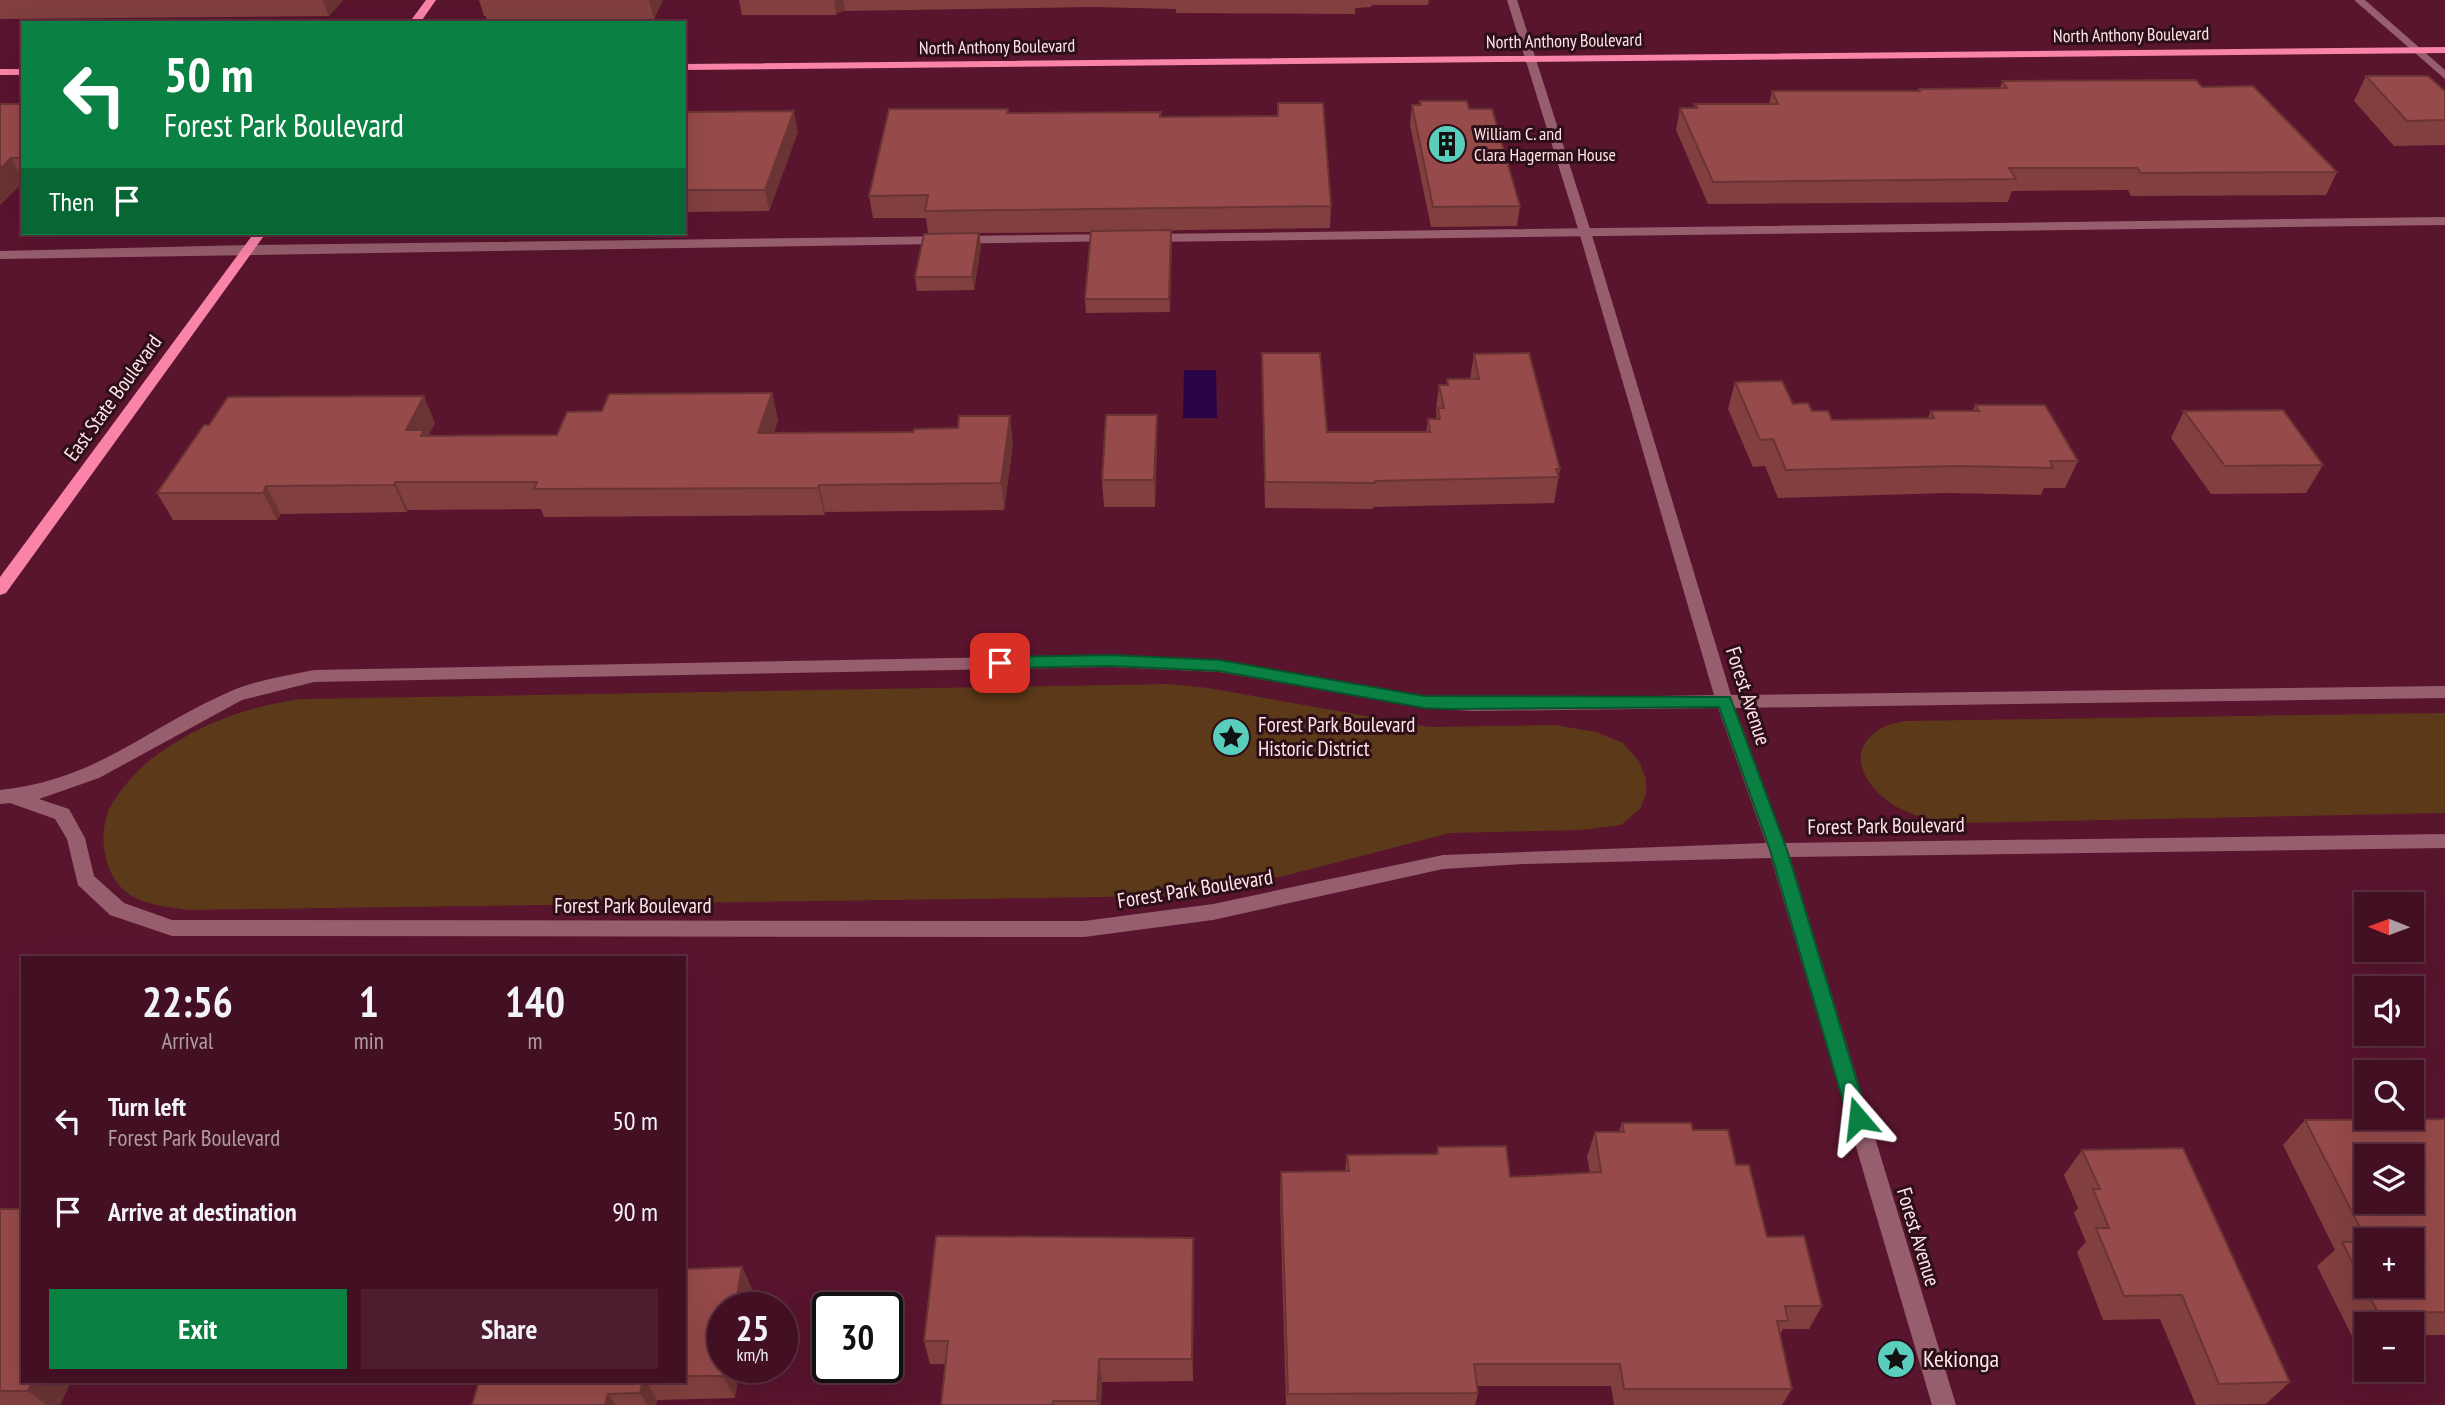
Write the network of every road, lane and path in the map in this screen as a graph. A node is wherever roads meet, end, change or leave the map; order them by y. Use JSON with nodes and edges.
{"nodes":[{"id":1,"x":431,"y":0,"type":"edge"},
{"id":2,"x":1512,"y":0,"type":"edge"},
{"id":3,"x":2359,"y":0,"type":"edge"},
{"id":4,"x":415,"y":21,"type":"edge"},
{"id":5,"x":2416,"y":50,"type":"junction"},
{"id":6,"x":2445,"y":50,"type":"edge"},
{"id":7,"x":1530,"y":58,"type":"junction"},
{"id":8,"x":686,"y":67,"type":"edge"},
{"id":9,"x":0,"y":72,"type":"edge"},
{"id":10,"x":21,"y":72,"type":"edge"},
{"id":11,"x":2445,"y":76,"type":"edge"},
{"id":12,"x":2445,"y":221,"type":"edge"},
{"id":13,"x":1585,"y":232,"type":"junction"},
{"id":14,"x":258,"y":235,"type":"edge"},
{"id":15,"x":248,"y":249,"type":"junction"},
{"id":16,"x":0,"y":256,"type":"edge"},
{"id":17,"x":0,"y":589,"type":"edge"},
{"id":18,"x":2445,"y":692,"type":"edge"},
{"id":19,"x":1724,"y":701,"type":"junction"},
{"id":20,"x":7,"y":797,"type":"edge"},
{"id":21,"x":2445,"y":841,"type":"edge"},
{"id":22,"x":1778,"y":850,"type":"junction"},
{"id":23,"x":1944,"y":1405,"type":"edge"}],
"edges":[{"from":1,"to":4,"type":"main road"},
{"from":2,"to":7,"type":"street","name":"Forest Avenue"},
{"from":3,"to":5,"type":"street"},
{"from":5,"to":6,"type":"main road","name":"North Anthony Boulevard"},
{"from":5,"to":7,"type":"main road","name":"North Anthony Boulevard"},
{"from":5,"to":11,"type":"street"},
{"from":7,"to":8,"type":"main road","name":"North Anthony Boulevard"},
{"from":7,"to":13,"type":"street","name":"Forest Avenue"},
{"from":9,"to":10,"type":"main road"},
{"from":12,"to":13,"type":"street"},
{"from":13,"to":15,"type":"street"},
{"from":13,"to":19,"type":"street","name":"Forest Avenue"},
{"from":14,"to":15,"type":"main road","name":"East State Boulevard"},
{"from":15,"to":16,"type":"street"},
{"from":15,"to":17,"type":"main road","name":"East State Boulevard"},
{"from":18,"to":19,"type":"street","name":"Forest Park Boulevard"},
{"from":19,"to":20,"type":"street","name":"Forest Park Boulevard"},
{"from":19,"to":22,"type":"street","name":"Forest Avenue"},
{"from":20,"to":22,"type":"street","name":"Forest Park Boulevard"},
{"from":21,"to":22,"type":"street","name":"Forest Park Boulevard"},
{"from":22,"to":23,"type":"street","name":"Forest Avenue"}]}
